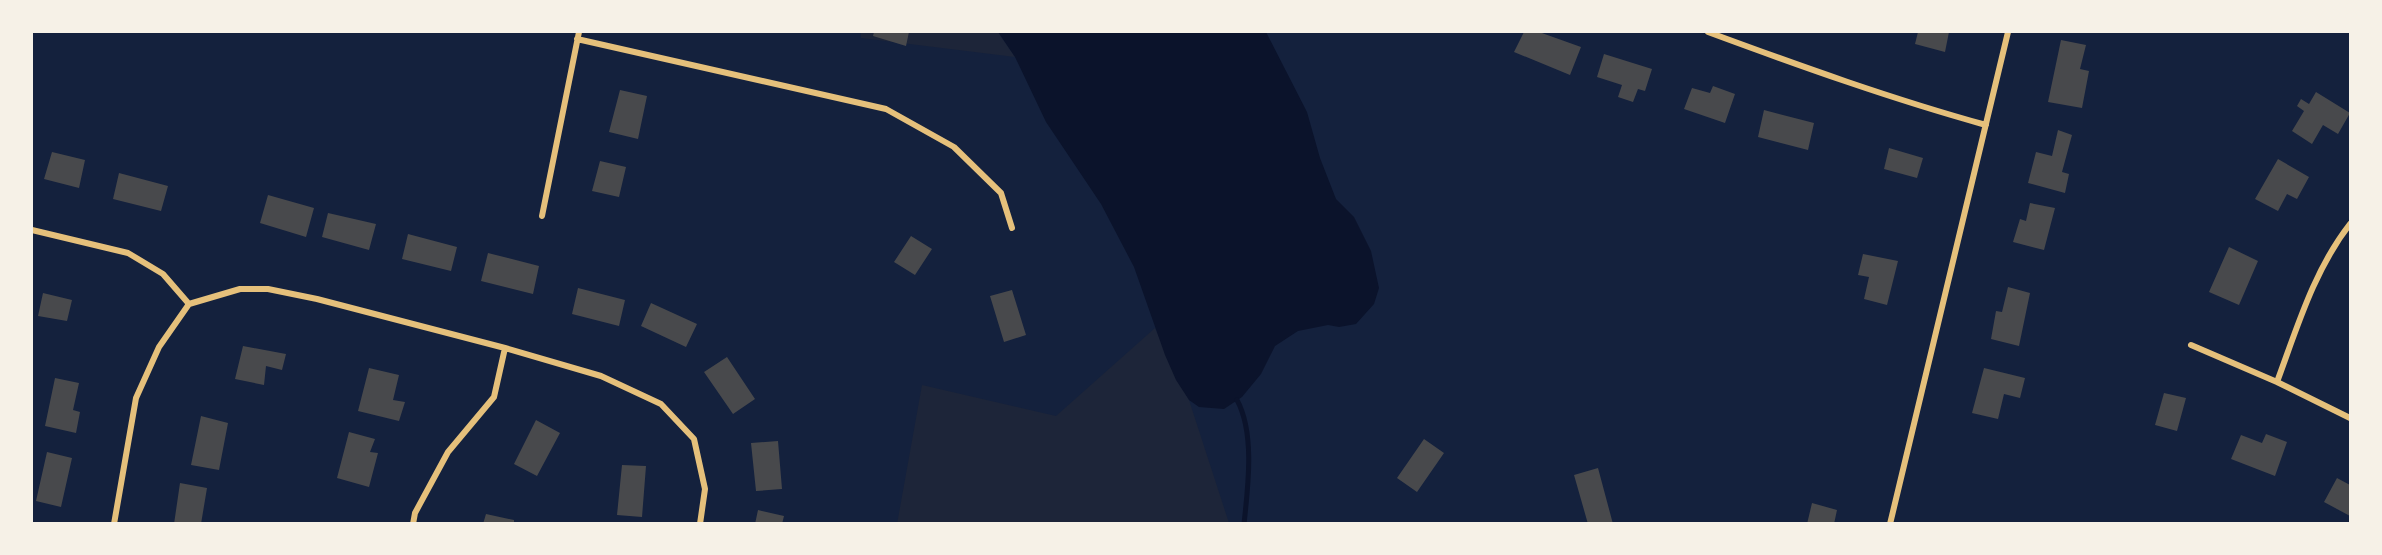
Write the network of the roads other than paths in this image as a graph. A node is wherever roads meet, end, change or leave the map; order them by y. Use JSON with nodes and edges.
{"nodes":[{"id":1,"x":1708,"y":32,"type":"edge"},
{"id":2,"x":2008,"y":32,"type":"edge"},
{"id":3,"x":578,"y":35,"type":"edge"},
{"id":4,"x":1986,"y":125,"type":"junction"},
{"id":5,"x":542,"y":216,"type":"dead end"},
{"id":6,"x":2350,"y":224,"type":"edge"},
{"id":7,"x":1012,"y":228,"type":"dead end"},
{"id":8,"x":32,"y":230,"type":"edge"},
{"id":9,"x":189,"y":304,"type":"junction"},
{"id":10,"x":2191,"y":345,"type":"dead end"},
{"id":11,"x":505,"y":348,"type":"junction"},
{"id":12,"x":2277,"y":382,"type":"junction"},
{"id":13,"x":2350,"y":418,"type":"edge"},
{"id":14,"x":114,"y":524,"type":"edge"},
{"id":15,"x":413,"y":524,"type":"edge"},
{"id":16,"x":699,"y":524,"type":"edge"},
{"id":17,"x":1890,"y":524,"type":"edge"}],
"edges":[{"from":1,"to":4,"type":"street"},
{"from":2,"to":4,"type":"street"},
{"from":3,"to":5,"type":"street"},
{"from":3,"to":7,"type":"street"},
{"from":4,"to":17,"type":"street"},
{"from":6,"to":12,"type":"street"},
{"from":8,"to":9,"type":"street"},
{"from":9,"to":11,"type":"street"},
{"from":9,"to":14,"type":"street"},
{"from":10,"to":12,"type":"street"},
{"from":11,"to":15,"type":"street"},
{"from":11,"to":16,"type":"street"},
{"from":12,"to":13,"type":"street"}]}
